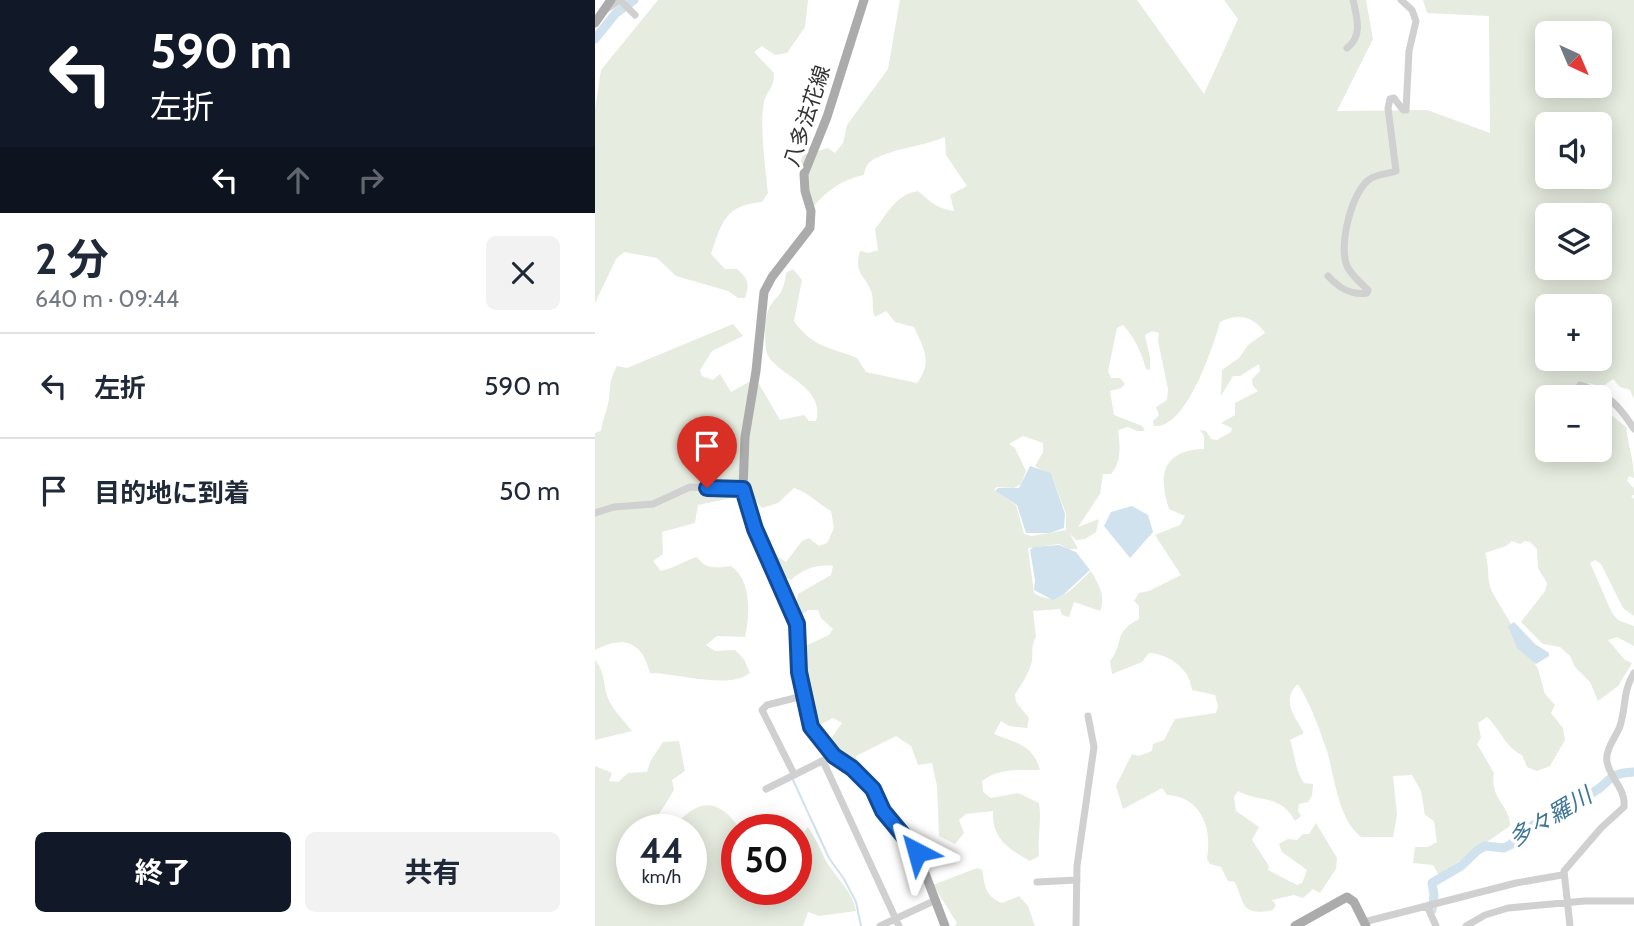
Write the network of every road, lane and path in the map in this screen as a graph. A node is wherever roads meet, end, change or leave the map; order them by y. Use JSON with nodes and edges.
{"nodes":[{"id":1,"x":611,"y":0,"type":"edge"},
{"id":2,"x":865,"y":0,"type":"edge"},
{"id":3,"x":1353,"y":0,"type":"edge"},
{"id":4,"x":1401,"y":0,"type":"edge"},
{"id":5,"x":623,"y":1,"type":"edge"},
{"id":6,"x":604,"y":10,"type":"junction"},
{"id":7,"x":635,"y":15,"type":"dead end"},
{"id":8,"x":595,"y":23,"type":"edge"},
{"id":9,"x":1347,"y":48,"type":"dead end"},
{"id":10,"x":1328,"y":276,"type":"dead end"},
{"id":11,"x":1612,"y":399,"type":"edge"},
{"id":12,"x":1634,"y":429,"type":"edge"},
{"id":13,"x":743,"y":489,"type":"junction"},
{"id":14,"x":595,"y":513,"type":"edge"},
{"id":15,"x":1634,"y":673,"type":"edge"},
{"id":16,"x":803,"y":696,"type":"junction"},
{"id":17,"x":1088,"y":716,"type":"dead end"},
{"id":18,"x":834,"y":756,"type":"junction"},
{"id":19,"x":823,"y":761,"type":"junction"},
{"id":20,"x":792,"y":775,"type":"junction"},
{"id":21,"x":766,"y":789,"type":"dead end"},
{"id":22,"x":1562,"y":875,"type":"junction"},
{"id":23,"x":1077,"y":880,"type":"junction"},
{"id":24,"x":1037,"y":882,"type":"dead end"},
{"id":25,"x":936,"y":900,"type":"junction"},
{"id":26,"x":1633,"y":901,"type":"edge"},
{"id":27,"x":1567,"y":904,"type":"junction"},
{"id":28,"x":1431,"y":907,"type":"junction"},
{"id":29,"x":897,"y":923,"type":"edge"},
{"id":30,"x":1365,"y":924,"type":"edge"},
{"id":31,"x":880,"y":926,"type":"edge"},
{"id":32,"x":945,"y":926,"type":"edge"},
{"id":33,"x":1076,"y":926,"type":"edge"},
{"id":34,"x":1295,"y":926,"type":"edge"},
{"id":35,"x":1436,"y":926,"type":"edge"},
{"id":36,"x":1466,"y":926,"type":"edge"},
{"id":37,"x":1570,"y":926,"type":"edge"}],
"edges":[{"from":1,"to":6,"type":"main road"},
{"from":2,"to":13,"type":"main road","name":"八多法花線"},
{"from":3,"to":9,"type":"street"},
{"from":4,"to":10,"type":"street"},
{"from":5,"to":6,"type":"street"},
{"from":5,"to":7,"type":"street"},
{"from":6,"to":8,"type":"main road"},
{"from":11,"to":12,"type":"street"},
{"from":13,"to":14,"type":"street"},
{"from":13,"to":16,"type":"main road","name":"八多法花線"},
{"from":15,"to":22,"type":"street"},
{"from":16,"to":18,"type":"main road","name":"八多法花線"},
{"from":16,"to":20,"type":"street"},
{"from":17,"to":23,"type":"street"},
{"from":18,"to":19,"type":"street"},
{"from":18,"to":25,"type":"main road","name":"八多法花線"},
{"from":19,"to":20,"type":"street"},
{"from":19,"to":29,"type":"street"},
{"from":20,"to":21,"type":"street"},
{"from":22,"to":27,"type":"street"},
{"from":22,"to":28,"type":"street"},
{"from":23,"to":24,"type":"street"},
{"from":23,"to":33,"type":"street"},
{"from":25,"to":29,"type":"street"},
{"from":25,"to":32,"type":"main road","name":"八多法花線"},
{"from":26,"to":27,"type":"street"},
{"from":27,"to":36,"type":"street"},
{"from":27,"to":37,"type":"street"},
{"from":28,"to":30,"type":"street"},
{"from":28,"to":35,"type":"street"},
{"from":29,"to":31,"type":"street"},
{"from":30,"to":34,"type":"main road"}]}
